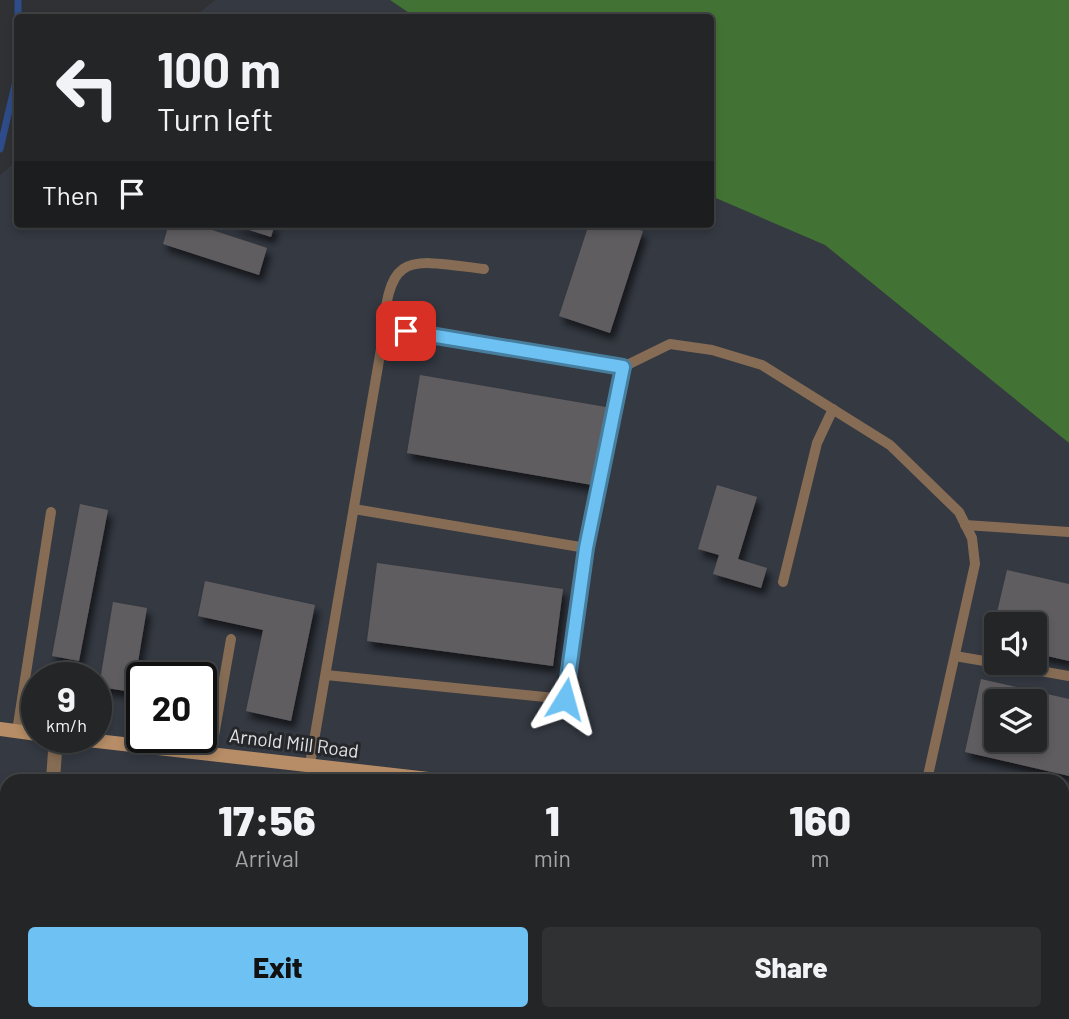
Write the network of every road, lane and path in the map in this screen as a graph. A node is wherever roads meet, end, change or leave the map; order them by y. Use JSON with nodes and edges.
{"nodes":[{"id":1,"x":484,"y":269,"type":"dead end"},
{"id":2,"x":382,"y":343,"type":"junction"},
{"id":3,"x":623,"y":367,"type":"junction"},
{"id":4,"x":833,"y":409,"type":"junction"},
{"id":5,"x":354,"y":509,"type":"junction"},
{"id":6,"x":51,"y":512,"type":"dead end"},
{"id":7,"x":965,"y":525,"type":"junction"},
{"id":8,"x":1069,"y":533,"type":"edge"},
{"id":9,"x":586,"y":548,"type":"junction"},
{"id":10,"x":783,"y":582,"type":"dead end"},
{"id":11,"x":231,"y":639,"type":"dead end"},
{"id":12,"x":955,"y":656,"type":"junction"},
{"id":13,"x":984,"y":661,"type":"edge"},
{"id":14,"x":1047,"y":672,"type":"edge"},
{"id":15,"x":326,"y":675,"type":"junction"},
{"id":16,"x":1069,"y":676,"type":"edge"},
{"id":17,"x":217,"y":719,"type":"edge"},
{"id":18,"x":0,"y":729,"type":"edge"},
{"id":19,"x":17,"y":731,"type":"junction"},
{"id":20,"x":21,"y":732,"type":"edge"},
{"id":21,"x":55,"y":753,"type":"edge"},
{"id":22,"x":211,"y":753,"type":"edge"},
{"id":23,"x":310,"y":764,"type":"junction"},
{"id":24,"x":53,"y":774,"type":"edge"},
{"id":25,"x":365,"y":774,"type":"edge"},
{"id":26,"x":928,"y":774,"type":"edge"}],
"edges":[{"from":1,"to":2,"type":"lane"},
{"from":2,"to":3,"type":"lane"},
{"from":2,"to":5,"type":"lane"},
{"from":3,"to":4,"type":"lane"},
{"from":3,"to":9,"type":"lane"},
{"from":4,"to":7,"type":"lane"},
{"from":4,"to":10,"type":"lane"},
{"from":5,"to":9,"type":"lane"},
{"from":5,"to":15,"type":"lane"},
{"from":6,"to":19,"type":"lane"},
{"from":7,"to":8,"type":"lane"},
{"from":7,"to":12,"type":"lane"},
{"from":9,"to":15,"type":"lane"},
{"from":11,"to":17,"type":"lane"},
{"from":12,"to":13,"type":"lane"},
{"from":12,"to":26,"type":"lane"},
{"from":14,"to":16,"type":"lane"},
{"from":15,"to":23,"type":"lane"},
{"from":18,"to":19,"type":"main road"},
{"from":19,"to":20,"type":"main road"},
{"from":21,"to":24,"type":"street"},
{"from":22,"to":23,"type":"main road","name":"Arnold Mill Road"},
{"from":23,"to":25,"type":"main road","name":"Arnold Mill Road"}]}
